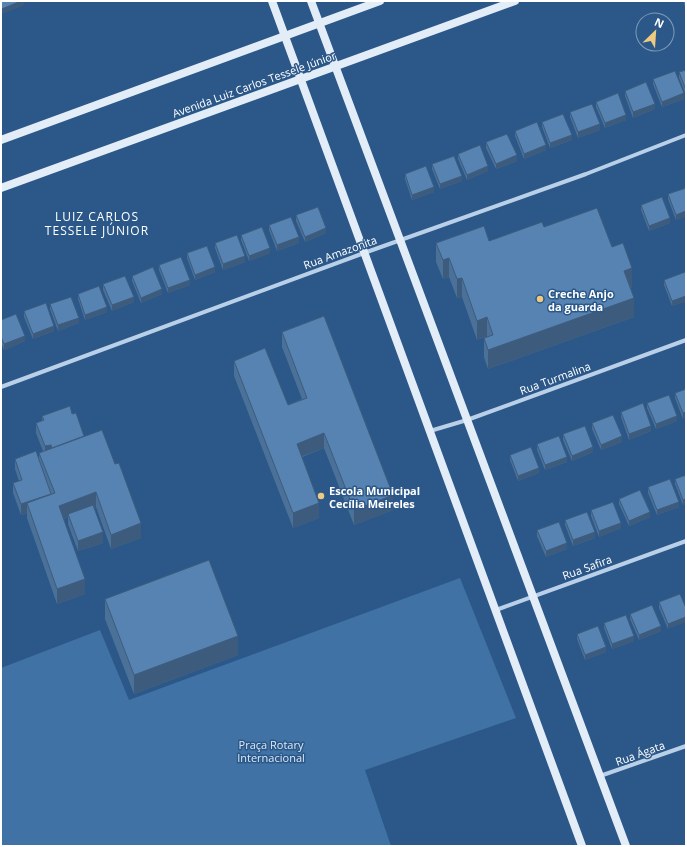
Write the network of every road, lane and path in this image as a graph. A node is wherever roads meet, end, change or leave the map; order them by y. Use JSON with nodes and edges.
{"nodes":[{"id":1,"x":272,"y":1,"type":"edge"},
{"id":2,"x":311,"y":1,"type":"edge"},
{"id":3,"x":380,"y":1,"type":"edge"},
{"id":4,"x":515,"y":1,"type":"edge"},
{"id":5,"x":319,"y":23,"type":"junction"},
{"id":6,"x":285,"y":36,"type":"junction"},
{"id":7,"x":335,"y":66,"type":"junction"},
{"id":8,"x":301,"y":80,"type":"junction"},
{"id":9,"x":686,"y":135,"type":"edge"},
{"id":10,"x":1,"y":140,"type":"edge"},
{"id":11,"x":1,"y":188,"type":"edge"},
{"id":12,"x":400,"y":240,"type":"junction"},
{"id":13,"x":364,"y":253,"type":"junction"},
{"id":14,"x":686,"y":340,"type":"edge"},
{"id":15,"x":1,"y":387,"type":"edge"},
{"id":16,"x":467,"y":420,"type":"junction"},
{"id":17,"x":430,"y":431,"type":"junction"},
{"id":18,"x":686,"y":541,"type":"edge"},
{"id":19,"x":532,"y":596,"type":"junction"},
{"id":20,"x":495,"y":610,"type":"junction"},
{"id":21,"x":686,"y":746,"type":"edge"},
{"id":22,"x":600,"y":777,"type":"junction"},
{"id":23,"x":582,"y":846,"type":"edge"},
{"id":24,"x":626,"y":846,"type":"edge"}],
"edges":[{"from":1,"to":6,"type":"street"},
{"from":2,"to":5,"type":"street"},
{"from":3,"to":5,"type":"street"},
{"from":4,"to":7,"type":"street","name":"Avenida Luiz Carlos Tessele Júnior"},
{"from":5,"to":6,"type":"street"},
{"from":5,"to":7,"type":"street"},
{"from":6,"to":8,"type":"street"},
{"from":6,"to":10,"type":"street"},
{"from":7,"to":8,"type":"street","name":"Avenida Luiz Carlos Tessele Júnior"},
{"from":7,"to":12,"type":"street"},
{"from":8,"to":11,"type":"street","name":"Avenida Luiz Carlos Tessele Júnior"},
{"from":8,"to":13,"type":"street"},
{"from":9,"to":12,"type":"street","name":"Rua Amazonita"},
{"from":12,"to":13,"type":"street","name":"Rua Amazonita"},
{"from":12,"to":16,"type":"street"},
{"from":13,"to":15,"type":"street","name":"Rua Amazonita"},
{"from":13,"to":17,"type":"street"},
{"from":14,"to":16,"type":"street","name":"Rua Turmalina"},
{"from":16,"to":17,"type":"street","name":"Rua Turmalina"},
{"from":16,"to":19,"type":"street"},
{"from":17,"to":20,"type":"street"},
{"from":18,"to":19,"type":"street","name":"Rua Safira"},
{"from":19,"to":20,"type":"street","name":"Rua Safira"},
{"from":19,"to":22,"type":"street"},
{"from":20,"to":23,"type":"street"},
{"from":21,"to":22,"type":"street","name":"Rua Ágata"},
{"from":22,"to":24,"type":"street"}]}
